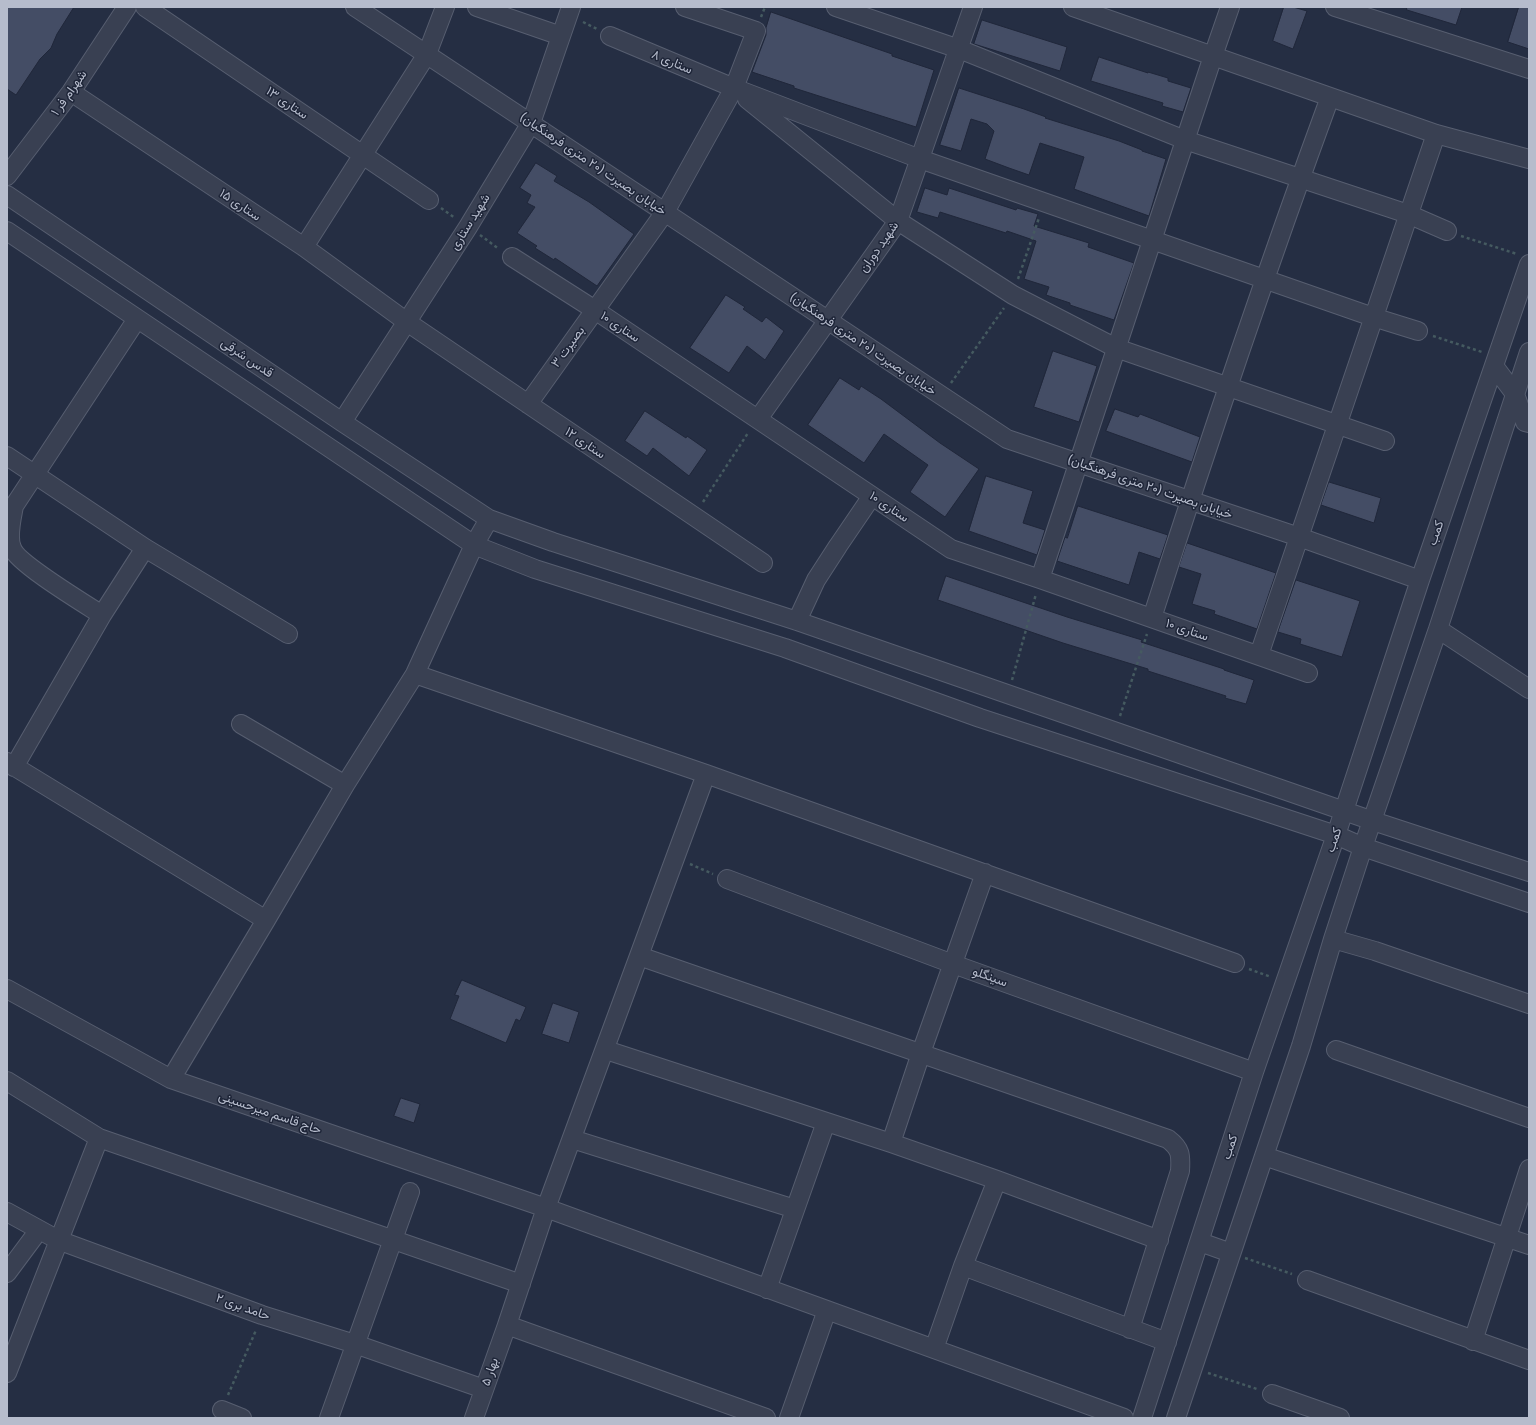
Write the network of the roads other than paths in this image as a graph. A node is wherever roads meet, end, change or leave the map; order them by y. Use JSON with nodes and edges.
{"nodes":[{"id":1,"x":127,"y":7,"type":"edge"},
{"id":2,"x":145,"y":7,"type":"edge"},
{"id":3,"x":355,"y":7,"type":"edge"},
{"id":4,"x":445,"y":7,"type":"edge"},
{"id":5,"x":477,"y":7,"type":"edge"},
{"id":6,"x":685,"y":7,"type":"edge"},
{"id":7,"x":836,"y":7,"type":"edge"},
{"id":8,"x":973,"y":7,"type":"edge"},
{"id":9,"x":1073,"y":7,"type":"edge"},
{"id":10,"x":1230,"y":7,"type":"edge"},
{"id":11,"x":1335,"y":7,"type":"edge"},
{"id":12,"x":570,"y":11,"type":"edge"},
{"id":13,"x":561,"y":36,"type":"junction"},
{"id":14,"x":610,"y":36,"type":"road end"},
{"id":15,"x":959,"y":49,"type":"junction"},
{"id":16,"x":427,"y":54,"type":"junction"},
{"id":17,"x":1213,"y":56,"type":"junction"},
{"id":18,"x":1529,"y":69,"type":"edge"},
{"id":19,"x":734,"y":88,"type":"junction"},
{"id":20,"x":71,"y":92,"type":"junction"},
{"id":21,"x":1330,"y":97,"type":"junction"},
{"id":22,"x":531,"y":123,"type":"junction"},
{"id":23,"x":1436,"y":134,"type":"junction"},
{"id":24,"x":1185,"y":140,"type":"junction"},
{"id":25,"x":363,"y":154,"type":"junction"},
{"id":26,"x":920,"y":159,"type":"junction"},
{"id":27,"x":1529,"y":159,"type":"edge"},
{"id":28,"x":7,"y":176,"type":"edge"},
{"id":29,"x":1300,"y":178,"type":"junction"},
{"id":30,"x":7,"y":195,"type":"edge"},
{"id":31,"x":429,"y":200,"type":"dead end"},
{"id":32,"x":665,"y":212,"type":"junction"},
{"id":33,"x":1408,"y":214,"type":"junction"},
{"id":34,"x":898,"y":221,"type":"junction"},
{"id":35,"x":7,"y":231,"type":"edge"},
{"id":36,"x":1447,"y":231,"type":"road end"},
{"id":37,"x":1152,"y":240,"type":"junction"},
{"id":38,"x":304,"y":247,"type":"junction"},
{"id":39,"x":512,"y":257,"type":"dead end"},
{"id":40,"x":1525,"y":260,"type":"edge"},
{"id":41,"x":1266,"y":280,"type":"junction"},
{"id":42,"x":595,"y":310,"type":"junction"},
{"id":43,"x":1373,"y":317,"type":"junction"},
{"id":44,"x":137,"y":319,"type":"junction"},
{"id":45,"x":827,"y":320,"type":"junction"},
{"id":46,"x":407,"y":322,"type":"junction"},
{"id":47,"x":1418,"y":331,"type":"road end"},
{"id":48,"x":1116,"y":348,"type":"junction"},
{"id":49,"x":1529,"y":352,"type":"edge"},
{"id":50,"x":1496,"y":362,"type":"junction"},
{"id":51,"x":282,"y":382,"type":"junction"},
{"id":52,"x":1229,"y":386,"type":"junction"},
{"id":53,"x":1522,"y":397,"type":"edge"},
{"id":54,"x":265,"y":404,"type":"junction"},
{"id":55,"x":528,"y":404,"type":"junction"},
{"id":56,"x":758,"y":419,"type":"junction"},
{"id":57,"x":342,"y":422,"type":"junction"},
{"id":58,"x":1529,"y":423,"type":"edge"},
{"id":59,"x":1337,"y":424,"type":"junction"},
{"id":60,"x":1385,"y":441,"type":"dead end"},
{"id":61,"x":7,"y":456,"type":"edge"},
{"id":62,"x":1078,"y":463,"type":"junction"},
{"id":63,"x":34,"y":475,"type":"junction"},
{"id":64,"x":872,"y":496,"type":"junction"},
{"id":65,"x":1190,"y":501,"type":"junction"},
{"id":66,"x":489,"y":519,"type":"junction"},
{"id":67,"x":1299,"y":537,"type":"junction"},
{"id":68,"x":474,"y":545,"type":"junction"},
{"id":69,"x":145,"y":548,"type":"junction"},
{"id":70,"x":763,"y":563,"type":"dead end"},
{"id":71,"x":1040,"y":578,"type":"junction"},
{"id":72,"x":1420,"y":580,"type":"junction"},
{"id":73,"x":102,"y":615,"type":"junction"},
{"id":74,"x":1152,"y":618,"type":"junction"},
{"id":75,"x":797,"y":621,"type":"junction"},
{"id":76,"x":1438,"y":629,"type":"junction"},
{"id":77,"x":288,"y":634,"type":"dead end"},
{"id":78,"x":1258,"y":655,"type":"junction"},
{"id":79,"x":1308,"y":673,"type":"dead end"},
{"id":80,"x":415,"y":674,"type":"junction"},
{"id":81,"x":1529,"y":689,"type":"edge"},
{"id":82,"x":241,"y":724,"type":"dead end"},
{"id":83,"x":10,"y":764,"type":"edge"},
{"id":84,"x":706,"y":774,"type":"junction"},
{"id":85,"x":346,"y":785,"type":"junction"},
{"id":86,"x":1373,"y":821,"type":"junction"},
{"id":87,"x":1336,"y":836,"type":"junction"},
{"id":88,"x":1363,"y":847,"type":"junction"},
{"id":89,"x":1529,"y":872,"type":"edge"},
{"id":90,"x":985,"y":873,"type":"junction"},
{"id":91,"x":727,"y":879,"type":"road end"},
{"id":92,"x":1529,"y":903,"type":"edge"},
{"id":93,"x":266,"y":920,"type":"junction"},
{"id":94,"x":1333,"y":939,"type":"junction"},
{"id":95,"x":639,"y":956,"type":"junction"},
{"id":96,"x":1235,"y":963,"type":"road end"},
{"id":97,"x":953,"y":964,"type":"junction"},
{"id":98,"x":7,"y":989,"type":"edge"},
{"id":99,"x":1529,"y":1004,"type":"edge"},
{"id":100,"x":606,"y":1050,"type":"junction"},
{"id":101,"x":1336,"y":1050,"type":"dead end"},
{"id":102,"x":921,"y":1053,"type":"junction"},
{"id":103,"x":1254,"y":1072,"type":"junction"},
{"id":104,"x":171,"y":1080,"type":"junction"},
{"id":105,"x":7,"y":1081,"type":"edge"},
{"id":106,"x":1529,"y":1118,"type":"edge"},
{"id":107,"x":826,"y":1122,"type":"junction"},
{"id":108,"x":99,"y":1138,"type":"junction"},
{"id":109,"x":572,"y":1139,"type":"junction"},
{"id":110,"x":891,"y":1143,"type":"junction"},
{"id":111,"x":1264,"y":1156,"type":"junction"},
{"id":112,"x":1529,"y":1169,"type":"edge"},
{"id":113,"x":997,"y":1180,"type":"junction"},
{"id":114,"x":410,"y":1192,"type":"dead end"},
{"id":115,"x":546,"y":1208,"type":"junction"},
{"id":116,"x":795,"y":1209,"type":"junction"},
{"id":117,"x":7,"y":1212,"type":"edge"},
{"id":118,"x":39,"y":1230,"type":"junction"},
{"id":119,"x":1506,"y":1237,"type":"junction"},
{"id":120,"x":58,"y":1240,"type":"junction"},
{"id":121,"x":393,"y":1240,"type":"junction"},
{"id":122,"x":1159,"y":1240,"type":"junction"},
{"id":123,"x":1200,"y":1242,"type":"junction"},
{"id":124,"x":1529,"y":1246,"type":"edge"},
{"id":125,"x":1231,"y":1253,"type":"junction"},
{"id":126,"x":963,"y":1266,"type":"junction"},
{"id":127,"x":7,"y":1273,"type":"edge"},
{"id":128,"x":1307,"y":1280,"type":"road end"},
{"id":129,"x":521,"y":1284,"type":"junction"},
{"id":130,"x":767,"y":1288,"type":"junction"},
{"id":131,"x":827,"y":1310,"type":"junction"},
{"id":132,"x":507,"y":1325,"type":"junction"},
{"id":133,"x":1130,"y":1329,"type":"junction"},
{"id":134,"x":1473,"y":1341,"type":"junction"},
{"id":135,"x":1167,"y":1342,"type":"junction"},
{"id":136,"x":355,"y":1344,"type":"junction"},
{"id":137,"x":934,"y":1349,"type":"junction"},
{"id":138,"x":1529,"y":1360,"type":"edge"},
{"id":139,"x":7,"y":1373,"type":"edge"},
{"id":140,"x":484,"y":1390,"type":"junction"},
{"id":141,"x":1272,"y":1394,"type":"road end"},
{"id":142,"x":222,"y":1410,"type":"road end"},
{"id":143,"x":242,"y":1418,"type":"edge"},
{"id":144,"x":329,"y":1418,"type":"edge"},
{"id":145,"x":474,"y":1418,"type":"edge"},
{"id":146,"x":766,"y":1418,"type":"edge"},
{"id":147,"x":789,"y":1418,"type":"edge"},
{"id":148,"x":1124,"y":1418,"type":"edge"},
{"id":149,"x":1142,"y":1418,"type":"edge"},
{"id":150,"x":1176,"y":1418,"type":"edge"},
{"id":151,"x":1340,"y":1418,"type":"edge"}],
"edges":[{"from":1,"to":20,"type":"street","name":"شهرام فر ۱"},
{"from":2,"to":25,"type":"street","name":"ستاری ۱۳"},
{"from":3,"to":16,"type":"street","name":"خیابان بصیرت (۲۰ متری فرهنگیان)"},
{"from":4,"to":16,"type":"street"},
{"from":5,"to":13,"type":"street"},
{"from":6,"to":19,"type":"street","name":"بصیرت ۳"},
{"from":7,"to":15,"type":"street"},
{"from":8,"to":15,"type":"street","name":"شهید دوران"},
{"from":9,"to":17,"type":"street"},
{"from":10,"to":17,"type":"street"},
{"from":11,"to":18,"type":"street"},
{"from":12,"to":13,"type":"street","name":"شهید ستاری"},
{"from":13,"to":22,"type":"street","name":"شهید ستاری"},
{"from":14,"to":19,"type":"street","name":"ستاری ۸"},
{"from":15,"to":24,"type":"street"},
{"from":15,"to":26,"type":"street","name":"شهید دوران"},
{"from":16,"to":22,"type":"street","name":"خیابان بصیرت (۲۰ متری فرهنگیان)"},
{"from":16,"to":25,"type":"street"},
{"from":17,"to":21,"type":"street"},
{"from":17,"to":24,"type":"street"},
{"from":19,"to":26,"type":"street"},
{"from":19,"to":32,"type":"street","name":"بصیرت ۳"},
{"from":19,"to":34,"type":"street"},
{"from":20,"to":28,"type":"street","name":"شهرام فر ۱"},
{"from":20,"to":38,"type":"street","name":"ستاری ۱۵"},
{"from":21,"to":23,"type":"street"},
{"from":21,"to":29,"type":"street"},
{"from":22,"to":32,"type":"street","name":"خیابان بصیرت (۲۰ متری فرهنگیان)"},
{"from":22,"to":46,"type":"street","name":"شهید ستاری"},
{"from":23,"to":27,"type":"street"},
{"from":23,"to":33,"type":"street"},
{"from":24,"to":29,"type":"street"},
{"from":24,"to":37,"type":"street"},
{"from":25,"to":31,"type":"street","name":"ستاری ۱۳"},
{"from":25,"to":38,"type":"street"},
{"from":26,"to":34,"type":"street","name":"شهید دوران"},
{"from":26,"to":37,"type":"street"},
{"from":29,"to":33,"type":"street"},
{"from":29,"to":41,"type":"street"},
{"from":30,"to":51,"type":"street","name":"قدس شرقی"},
{"from":32,"to":42,"type":"street","name":"بصیرت ۳"},
{"from":32,"to":45,"type":"street","name":"خیابان بصیرت (۲۰ متری فرهنگیان)"},
{"from":33,"to":36,"type":"street"},
{"from":33,"to":43,"type":"street"},
{"from":34,"to":45,"type":"street","name":"شهید دوران"},
{"from":34,"to":48,"type":"street"},
{"from":35,"to":44,"type":"street"},
{"from":37,"to":41,"type":"street"},
{"from":37,"to":48,"type":"street"},
{"from":38,"to":46,"type":"street","name":"ستاری ۱۵"},
{"from":39,"to":42,"type":"street","name":"ستاری ۱۰"},
{"from":40,"to":50,"type":"street","name":"کمب"},
{"from":41,"to":43,"type":"street"},
{"from":41,"to":52,"type":"street"},
{"from":42,"to":55,"type":"street","name":"بصیرت ۳"},
{"from":42,"to":56,"type":"street","name":"ستاری ۱۰"},
{"from":43,"to":47,"type":"street"},
{"from":43,"to":59,"type":"street"},
{"from":44,"to":54,"type":"street"},
{"from":44,"to":63,"type":"street"},
{"from":45,"to":56,"type":"street","name":"شهید دوران"},
{"from":45,"to":62,"type":"street","name":"خیابان بصیرت (۲۰ متری فرهنگیان)"},
{"from":46,"to":55,"type":"street","name":"ستاری ۱۲"},
{"from":46,"to":57,"type":"street","name":"شهید ستاری"},
{"from":48,"to":52,"type":"street"},
{"from":48,"to":62,"type":"street"},
{"from":49,"to":53,"type":"street"},
{"from":50,"to":53,"type":"street"},
{"from":50,"to":72,"type":"street","name":"کمب"},
{"from":51,"to":54,"type":"street"},
{"from":51,"to":57,"type":"street","name":"قدس شرقی"},
{"from":52,"to":59,"type":"street"},
{"from":52,"to":65,"type":"street"},
{"from":53,"to":58,"type":"street"},
{"from":53,"to":76,"type":"street"},
{"from":54,"to":68,"type":"street"},
{"from":55,"to":70,"type":"street","name":"ستاری ۱۲"},
{"from":56,"to":64,"type":"street","name":"ستاری ۱۰"},
{"from":57,"to":66,"type":"street","name":"قدس شرقی"},
{"from":59,"to":60,"type":"street"},
{"from":59,"to":67,"type":"street"},
{"from":61,"to":63,"type":"street"},
{"from":62,"to":65,"type":"street","name":"خیابان بصیرت (۲۰ متری فرهنگیان)"},
{"from":62,"to":71,"type":"street"},
{"from":63,"to":69,"type":"street"},
{"from":63,"to":73,"type":"street"},
{"from":64,"to":71,"type":"street","name":"ستاری ۱۰"},
{"from":64,"to":75,"type":"street"},
{"from":65,"to":67,"type":"street","name":"خیابان بصیرت (۲۰ متری فرهنگیان)"},
{"from":65,"to":74,"type":"street"},
{"from":66,"to":68,"type":"street"},
{"from":66,"to":75,"type":"street","name":"قدس شرقی"},
{"from":67,"to":72,"type":"street","name":"خیابان بصیرت (۲۰ متری فرهنگیان)"},
{"from":67,"to":78,"type":"street"},
{"from":68,"to":80,"type":"street"},
{"from":68,"to":87,"type":"street"},
{"from":69,"to":73,"type":"street"},
{"from":69,"to":77,"type":"street"},
{"from":71,"to":74,"type":"street","name":"ستاری ۱۰"},
{"from":72,"to":87,"type":"street","name":"کمب"},
{"from":73,"to":83,"type":"street"},
{"from":74,"to":78,"type":"street","name":"ستاری ۱۰"},
{"from":75,"to":86,"type":"street","name":"قدس شرقی"},
{"from":76,"to":81,"type":"street"},
{"from":76,"to":86,"type":"street"},
{"from":78,"to":79,"type":"street","name":"ستاری ۱۰"},
{"from":80,"to":84,"type":"street"},
{"from":80,"to":85,"type":"street"},
{"from":82,"to":85,"type":"street"},
{"from":83,"to":93,"type":"street"},
{"from":84,"to":90,"type":"street"},
{"from":84,"to":95,"type":"street","name":"بهار ۵"},
{"from":85,"to":93,"type":"street"},
{"from":86,"to":88,"type":"street"},
{"from":86,"to":89,"type":"street","name":"قدس شرقی"},
{"from":87,"to":88,"type":"street"},
{"from":87,"to":103,"type":"street","name":"کمب"},
{"from":88,"to":92,"type":"street"},
{"from":88,"to":94,"type":"street"},
{"from":90,"to":96,"type":"street"},
{"from":90,"to":97,"type":"street"},
{"from":91,"to":97,"type":"street","name":"سینگلو"},
{"from":93,"to":104,"type":"street"},
{"from":94,"to":99,"type":"street"},
{"from":94,"to":111,"type":"street"},
{"from":95,"to":100,"type":"street","name":"بهار ۵"},
{"from":95,"to":102,"type":"street"},
{"from":97,"to":102,"type":"street"},
{"from":97,"to":103,"type":"street","name":"سینگلو"},
{"from":98,"to":104,"type":"street","name":"حاج قاسم میرحسینی"},
{"from":100,"to":107,"type":"street"},
{"from":100,"to":109,"type":"street","name":"بهار ۵"},
{"from":101,"to":106,"type":"street"},
{"from":102,"to":110,"type":"street"},
{"from":102,"to":122,"type":"street"},
{"from":103,"to":123,"type":"street","name":"کمب"},
{"from":104,"to":115,"type":"street","name":"حاج قاسم میرحسینی"},
{"from":105,"to":108,"type":"street"},
{"from":107,"to":110,"type":"street"},
{"from":107,"to":116,"type":"street"},
{"from":108,"to":120,"type":"street"},
{"from":108,"to":121,"type":"street"},
{"from":109,"to":115,"type":"street","name":"بهار ۵"},
{"from":109,"to":116,"type":"street"},
{"from":110,"to":113,"type":"street"},
{"from":111,"to":119,"type":"street"},
{"from":111,"to":125,"type":"street"},
{"from":112,"to":119,"type":"street"},
{"from":113,"to":122,"type":"street"},
{"from":113,"to":126,"type":"street"},
{"from":114,"to":121,"type":"street"},
{"from":115,"to":129,"type":"street","name":"بهار ۵"},
{"from":115,"to":130,"type":"street","name":"حاج قاسم میرحسینی"},
{"from":116,"to":130,"type":"street"},
{"from":117,"to":118,"type":"street","name":"حامد بری ۲"},
{"from":118,"to":120,"type":"street","name":"حامد بری ۲"},
{"from":118,"to":127,"type":"street"},
{"from":119,"to":124,"type":"street"},
{"from":119,"to":134,"type":"street"},
{"from":120,"to":136,"type":"street","name":"حامد بری ۲"},
{"from":120,"to":139,"type":"street"},
{"from":121,"to":129,"type":"street"},
{"from":121,"to":136,"type":"street"},
{"from":122,"to":133,"type":"street"},
{"from":123,"to":125,"type":"street"},
{"from":123,"to":135,"type":"street","name":"کمب"},
{"from":125,"to":150,"type":"street"},
{"from":126,"to":133,"type":"street"},
{"from":126,"to":137,"type":"street"},
{"from":128,"to":134,"type":"street"},
{"from":129,"to":132,"type":"street","name":"بهار ۵"},
{"from":130,"to":131,"type":"street","name":"حاج قاسم میرحسینی"},
{"from":131,"to":137,"type":"street","name":"حاج قاسم میرحسینی"},
{"from":131,"to":147,"type":"street"},
{"from":132,"to":140,"type":"street","name":"بهار ۵"},
{"from":132,"to":146,"type":"street"},
{"from":133,"to":135,"type":"street"},
{"from":134,"to":138,"type":"street"},
{"from":135,"to":149,"type":"street","name":"کمب"},
{"from":136,"to":140,"type":"street","name":"حامد بری ۲"},
{"from":136,"to":144,"type":"street"},
{"from":137,"to":148,"type":"street","name":"حاج قاسم میرحسینی"},
{"from":140,"to":145,"type":"street","name":"بهار ۵"},
{"from":141,"to":151,"type":"street"},
{"from":142,"to":143,"type":"street"}]}
